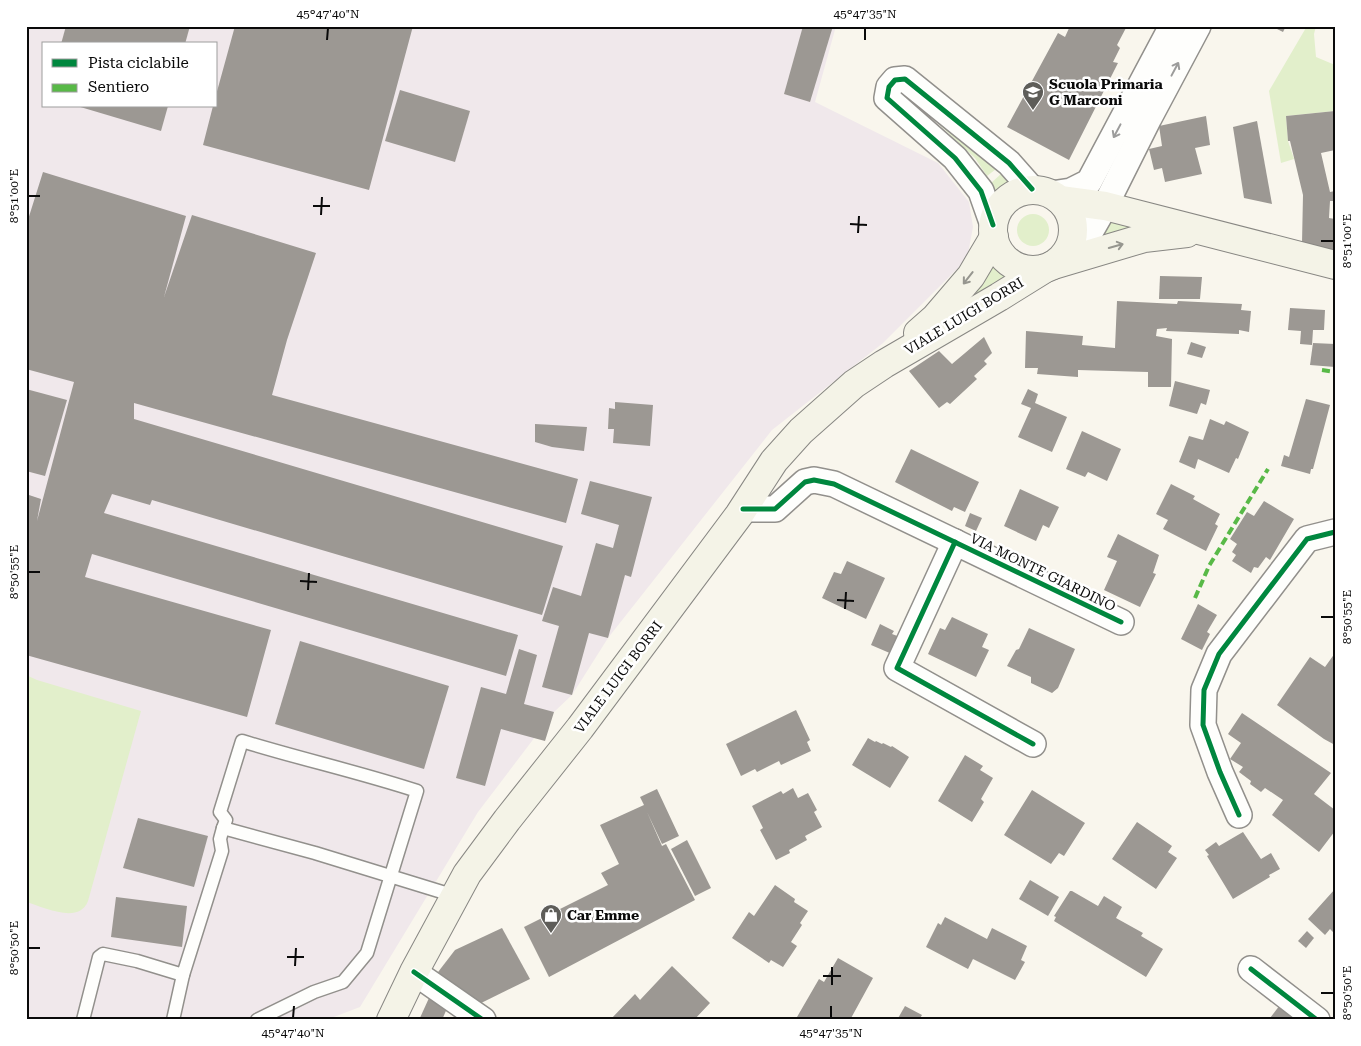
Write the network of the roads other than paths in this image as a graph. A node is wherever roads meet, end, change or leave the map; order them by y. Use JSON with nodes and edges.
{"nodes":[{"id":1,"x":1172,"y":26,"type":"edge"},
{"id":2,"x":1198,"y":26,"type":"edge"},
{"id":3,"x":1048,"y":195,"type":"junction"},
{"id":4,"x":1105,"y":206,"type":"junction"},
{"id":5,"x":993,"y":231,"type":"junction"},
{"id":6,"x":1209,"y":232,"type":"junction"},
{"id":7,"x":1055,"y":261,"type":"junction"},
{"id":8,"x":1335,"y":265,"type":"edge"},
{"id":9,"x":884,"y":364,"type":"junction"},
{"id":10,"x":743,"y":509,"type":"junction"},
{"id":11,"x":1335,"y":532,"type":"edge"},
{"id":12,"x":955,"y":542,"type":"junction"},
{"id":13,"x":1121,"y":622,"type":"dead end"},
{"id":14,"x":1033,"y":744,"type":"dead end"},
{"id":15,"x":1239,"y":815,"type":"dead end"},
{"id":16,"x":223,"y":828,"type":"junction"},
{"id":17,"x":390,"y":876,"type":"junction"},
{"id":18,"x":456,"y":896,"type":"junction"},
{"id":19,"x":1251,"y":969,"type":"dead end"},
{"id":20,"x":414,"y":972,"type":"junction"},
{"id":21,"x":183,"y":976,"type":"junction"},
{"id":22,"x":83,"y":1020,"type":"edge"},
{"id":23,"x":173,"y":1020,"type":"edge"},
{"id":24,"x":257,"y":1020,"type":"edge"},
{"id":25,"x":391,"y":1020,"type":"edge"},
{"id":26,"x":483,"y":1020,"type":"edge"},
{"id":27,"x":1318,"y":1020,"type":"edge"}],
"edges":[{"from":1,"to":3,"type":"street","one_way":true},
{"from":4,"to":2,"type":"street","one_way":true},
{"from":3,"to":4,"type":"main road","name":"VIALE LUIGI BORRI"},
{"from":3,"to":5,"type":"main road"},
{"from":3,"to":5,"type":"street"},
{"from":3,"to":7,"type":"main road"},
{"from":4,"to":6,"type":"main road","name":"VIALE LUIGI BORRI"},
{"from":4,"to":7,"type":"street"},
{"from":5,"to":7,"type":"main road"},
{"from":5,"to":9,"type":"main road","name":"VIALE LUIGI BORRI","one_way":true},
{"from":7,"to":6,"type":"main road","name":"VIALE LUIGI BORRI","one_way":true},
{"from":6,"to":8,"type":"main road","name":"VIALE LUIGI BORRI"},
{"from":7,"to":9,"type":"main road","name":"VIALE LUIGI BORRI"},
{"from":9,"to":10,"type":"main road","name":"VIALE LUIGI BORRI"},
{"from":10,"to":12,"type":"street","name":"VIA MONTE GIARDINO"},
{"from":10,"to":18,"type":"main road","name":"VIALE LUIGI BORRI"},
{"from":11,"to":15,"type":"street"},
{"from":12,"to":13,"type":"street","name":"VIA MONTE GIARDINO"},
{"from":12,"to":14,"type":"street","name":"VIA MONTE GIARDINO"},
{"from":16,"to":17,"type":"lane"},
{"from":16,"to":17,"type":"lane"},
{"from":16,"to":21,"type":"lane"},
{"from":17,"to":18,"type":"lane"},
{"from":17,"to":24,"type":"lane"},
{"from":18,"to":20,"type":"main road","name":"VIALE LUIGI BORRI"},
{"from":19,"to":27,"type":"street"},
{"from":20,"to":25,"type":"main road","name":"VIALE LUIGI BORRI"},
{"from":20,"to":26,"type":"street"},
{"from":21,"to":22,"type":"lane"},
{"from":21,"to":23,"type":"lane"}]}
